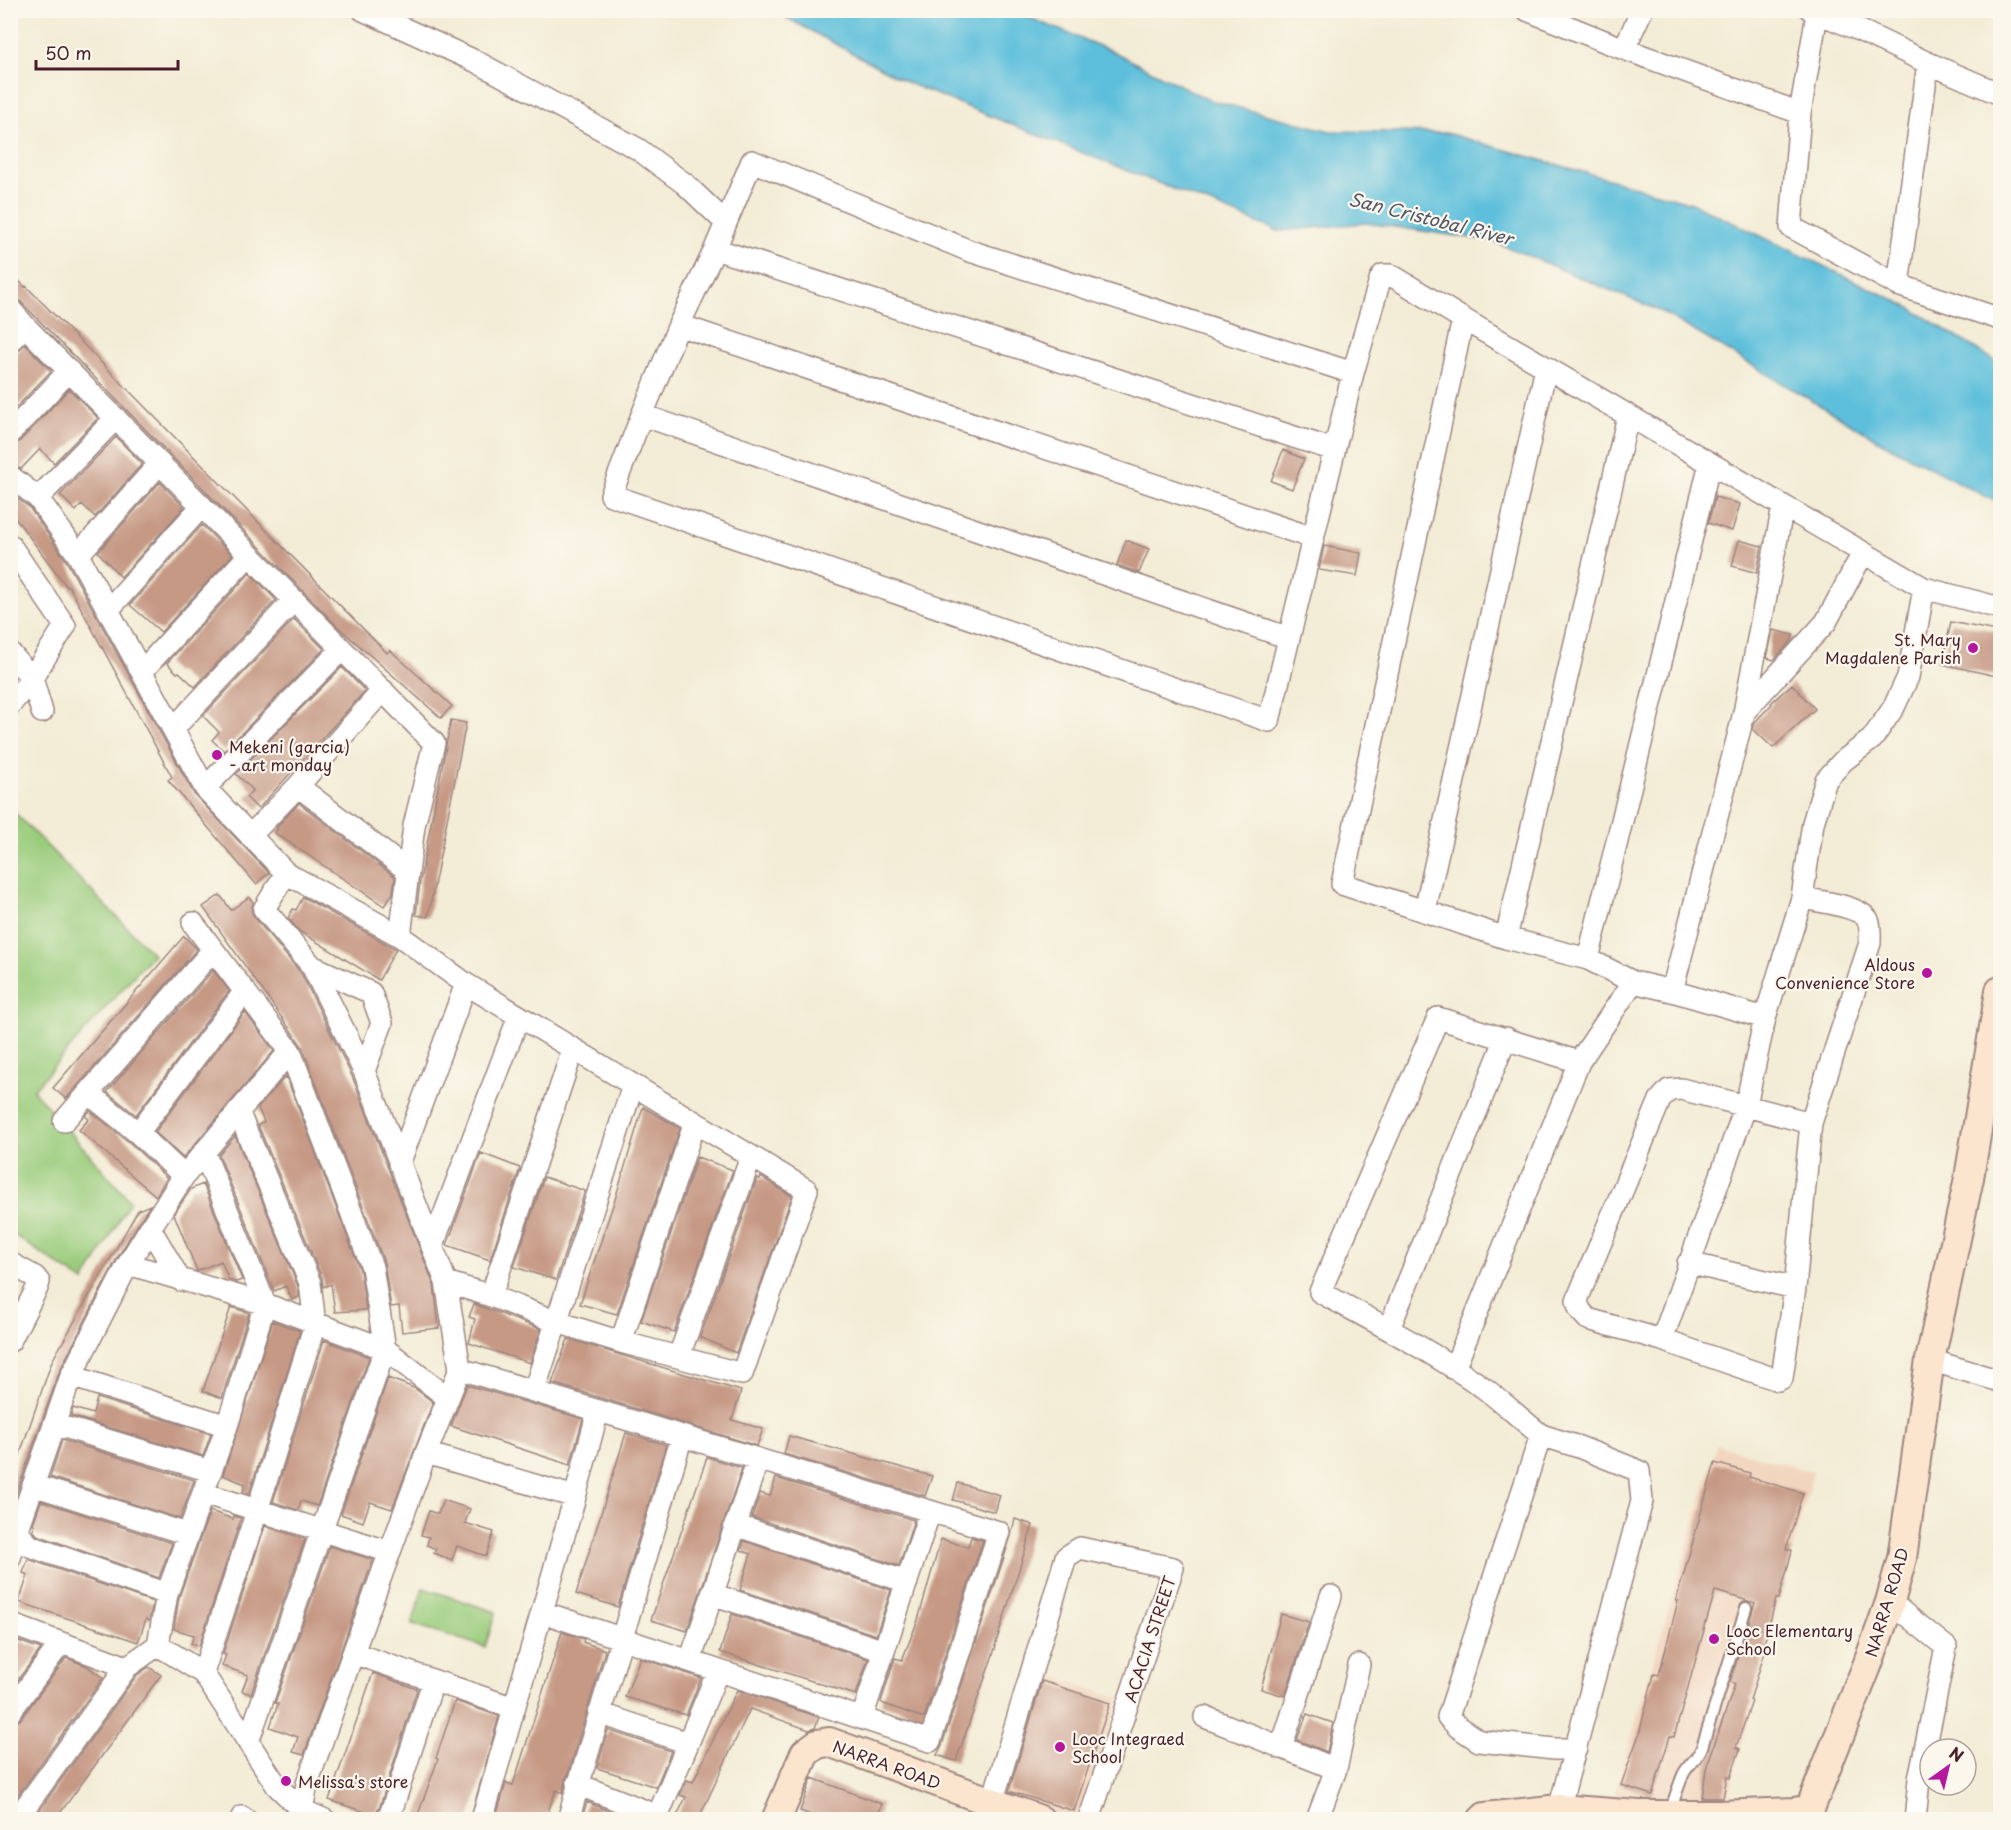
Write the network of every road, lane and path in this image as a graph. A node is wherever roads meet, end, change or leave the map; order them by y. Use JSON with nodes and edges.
{"nodes":[{"id":1,"x":363,"y":10,"type":"edge"},
{"id":2,"x":1527,"y":10,"type":"edge"},
{"id":3,"x":1642,"y":10,"type":"edge"},
{"id":4,"x":1815,"y":12,"type":"edge"},
{"id":5,"x":1624,"y":48,"type":"junction"},
{"id":6,"x":1928,"y":63,"type":"junction"},
{"id":7,"x":2001,"y":94,"type":"edge"},
{"id":8,"x":1800,"y":113,"type":"junction"},
{"id":9,"x":725,"y":222,"type":"junction"},
{"id":10,"x":715,"y":249,"type":"junction"},
{"id":11,"x":1898,"y":285,"type":"junction"},
{"id":12,"x":10,"y":309,"type":"edge"},
{"id":13,"x":1463,"y":319,"type":"junction"},
{"id":14,"x":2001,"y":319,"type":"edge"},
{"id":15,"x":679,"y":325,"type":"junction"},
{"id":16,"x":18,"y":334,"type":"edge"},
{"id":17,"x":1546,"y":368,"type":"junction"},
{"id":18,"x":69,"y":371,"type":"junction"},
{"id":19,"x":1353,"y":374,"type":"junction"},
{"id":20,"x":642,"y":415,"type":"junction"},
{"id":21,"x":1628,"y":416,"type":"junction"},
{"id":22,"x":116,"y":418,"type":"junction"},
{"id":23,"x":10,"y":433,"type":"edge"},
{"id":24,"x":1334,"y":450,"type":"junction"},
{"id":25,"x":160,"y":463,"type":"junction"},
{"id":26,"x":1710,"y":463,"type":"junction"},
{"id":27,"x":10,"y":476,"type":"edge"},
{"id":28,"x":38,"y":498,"type":"junction"},
{"id":29,"x":202,"y":506,"type":"junction"},
{"id":30,"x":1783,"y":506,"type":"junction"},
{"id":31,"x":1313,"y":538,"type":"junction"},
{"id":32,"x":10,"y":544,"type":"edge"},
{"id":33,"x":1863,"y":553,"type":"junction"},
{"id":34,"x":78,"y":555,"type":"junction"},
{"id":35,"x":249,"y":555,"type":"junction"},
{"id":36,"x":1924,"y":588,"type":"junction"},
{"id":37,"x":294,"y":600,"type":"junction"},
{"id":38,"x":2001,"y":608,"type":"edge"},
{"id":39,"x":108,"y":609,"type":"junction"},
{"id":40,"x":1289,"y":638,"type":"junction"},
{"id":41,"x":342,"y":649,"type":"junction"},
{"id":42,"x":10,"y":653,"type":"edge"},
{"id":43,"x":142,"y":671,"type":"junction"},
{"id":44,"x":32,"y":678,"type":"junction"},
{"id":45,"x":383,"y":690,"type":"junction"},
{"id":46,"x":10,"y":705,"type":"edge"},
{"id":47,"x":42,"y":712,"type":"dead end"},
{"id":48,"x":1744,"y":713,"type":"junction"},
{"id":49,"x":174,"y":728,"type":"junction"},
{"id":50,"x":298,"y":786,"type":"junction"},
{"id":51,"x":205,"y":788,"type":"junction"},
{"id":52,"x":250,"y":836,"type":"junction"},
{"id":53,"x":408,"y":871,"type":"junction"},
{"id":54,"x":286,"y":873,"type":"junction"},
{"id":55,"x":1802,"y":898,"type":"junction"},
{"id":56,"x":1425,"y":910,"type":"junction"},
{"id":57,"x":193,"y":923,"type":"dead end"},
{"id":58,"x":400,"y":936,"type":"junction"},
{"id":59,"x":1506,"y":938,"type":"junction"},
{"id":60,"x":213,"y":950,"type":"junction"},
{"id":61,"x":1588,"y":960,"type":"junction"},
{"id":62,"x":312,"y":966,"type":"junction"},
{"id":63,"x":1633,"y":982,"type":"junction"},
{"id":64,"x":466,"y":984,"type":"junction"},
{"id":65,"x":244,"y":991,"type":"junction"},
{"id":66,"x":1672,"y":991,"type":"junction"},
{"id":67,"x":2001,"y":991,"type":"edge"},
{"id":68,"x":519,"y":1016,"type":"junction"},
{"id":69,"x":1765,"y":1018,"type":"junction"},
{"id":70,"x":1506,"y":1038,"type":"junction"},
{"id":71,"x":573,"y":1049,"type":"junction"},
{"id":72,"x":290,"y":1051,"type":"junction"},
{"id":73,"x":1579,"y":1062,"type":"junction"},
{"id":74,"x":364,"y":1071,"type":"junction"},
{"id":75,"x":633,"y":1085,"type":"junction"},
{"id":76,"x":88,"y":1093,"type":"junction"},
{"id":77,"x":1746,"y":1105,"type":"junction"},
{"id":78,"x":238,"y":1111,"type":"junction"},
{"id":79,"x":64,"y":1121,"type":"dead end"},
{"id":80,"x":695,"y":1122,"type":"junction"},
{"id":81,"x":1811,"y":1123,"type":"junction"},
{"id":82,"x":138,"y":1133,"type":"junction"},
{"id":83,"x":204,"y":1152,"type":"junction"},
{"id":84,"x":751,"y":1157,"type":"junction"},
{"id":85,"x":399,"y":1164,"type":"junction"},
{"id":86,"x":184,"y":1176,"type":"junction"},
{"id":87,"x":150,"y":1228,"type":"junction"},
{"id":88,"x":432,"y":1247,"type":"junction"},
{"id":89,"x":10,"y":1263,"type":"edge"},
{"id":90,"x":1688,"y":1263,"type":"junction"},
{"id":91,"x":128,"y":1264,"type":"junction"},
{"id":92,"x":180,"y":1280,"type":"junction"},
{"id":93,"x":446,"y":1282,"type":"junction"},
{"id":94,"x":1795,"y":1288,"type":"junction"},
{"id":95,"x":491,"y":1296,"type":"junction"},
{"id":96,"x":265,"y":1304,"type":"junction"},
{"id":97,"x":557,"y":1322,"type":"junction"},
{"id":98,"x":315,"y":1324,"type":"junction"},
{"id":99,"x":1389,"y":1329,"type":"junction"},
{"id":100,"x":1662,"y":1340,"type":"junction"},
{"id":101,"x":10,"y":1341,"type":"edge"},
{"id":102,"x":621,"y":1342,"type":"junction"},
{"id":103,"x":385,"y":1349,"type":"junction"},
{"id":104,"x":679,"y":1356,"type":"junction"},
{"id":105,"x":1930,"y":1360,"type":"junction"},
{"id":106,"x":460,"y":1369,"type":"junction"},
{"id":107,"x":1454,"y":1369,"type":"junction"},
{"id":108,"x":70,"y":1376,"type":"junction"},
{"id":109,"x":2001,"y":1381,"type":"edge"},
{"id":110,"x":534,"y":1391,"type":"junction"},
{"id":111,"x":448,"y":1398,"type":"junction"},
{"id":112,"x":598,"y":1411,"type":"junction"},
{"id":113,"x":54,"y":1424,"type":"junction"},
{"id":114,"x":227,"y":1426,"type":"junction"},
{"id":115,"x":1541,"y":1435,"type":"junction"},
{"id":116,"x":682,"y":1436,"type":"junction"},
{"id":117,"x":426,"y":1453,"type":"junction"},
{"id":118,"x":758,"y":1459,"type":"junction"},
{"id":119,"x":210,"y":1471,"type":"junction"},
{"id":120,"x":33,"y":1485,"type":"junction"},
{"id":121,"x":203,"y":1493,"type":"junction"},
{"id":122,"x":575,"y":1497,"type":"junction"},
{"id":123,"x":257,"y":1511,"type":"junction"},
{"id":124,"x":930,"y":1511,"type":"junction"},
{"id":125,"x":735,"y":1525,"type":"junction"},
{"id":126,"x":321,"y":1531,"type":"junction"},
{"id":127,"x":187,"y":1534,"type":"junction"},
{"id":128,"x":15,"y":1544,"type":"edge"},
{"id":129,"x":390,"y":1552,"type":"junction"},
{"id":130,"x":907,"y":1582,"type":"junction"},
{"id":131,"x":167,"y":1594,"type":"junction"},
{"id":132,"x":712,"y":1594,"type":"junction"},
{"id":133,"x":1331,"y":1596,"type":"dead end"},
{"id":134,"x":1890,"y":1602,"type":"junction"},
{"id":135,"x":1746,"y":1608,"type":"dead end"},
{"id":136,"x":542,"y":1612,"type":"junction"},
{"id":137,"x":10,"y":1624,"type":"edge"},
{"id":138,"x":621,"y":1638,"type":"junction"},
{"id":139,"x":61,"y":1643,"type":"junction"},
{"id":140,"x":158,"y":1645,"type":"junction"},
{"id":141,"x":884,"y":1651,"type":"junction"},
{"id":142,"x":353,"y":1653,"type":"junction"},
{"id":143,"x":690,"y":1661,"type":"junction"},
{"id":144,"x":1359,"y":1665,"type":"dead end"},
{"id":145,"x":128,"y":1667,"type":"junction"},
{"id":146,"x":718,"y":1671,"type":"junction"},
{"id":147,"x":203,"y":1673,"type":"junction"},
{"id":148,"x":433,"y":1682,"type":"junction"},
{"id":149,"x":514,"y":1708,"type":"junction"},
{"id":150,"x":10,"y":1712,"type":"edge"},
{"id":151,"x":599,"y":1713,"type":"junction"},
{"id":152,"x":1205,"y":1717,"type":"dead end"},
{"id":153,"x":862,"y":1718,"type":"junction"},
{"id":154,"x":248,"y":1742,"type":"junction"},
{"id":155,"x":688,"y":1743,"type":"junction"},
{"id":156,"x":1281,"y":1748,"type":"junction"},
{"id":157,"x":1576,"y":1749,"type":"junction"},
{"id":158,"x":1336,"y":1769,"type":"junction"},
{"id":159,"x":577,"y":1784,"type":"junction"},
{"id":160,"x":992,"y":1803,"type":"junction"},
{"id":161,"x":1559,"y":1809,"type":"junction"},
{"id":162,"x":302,"y":1810,"type":"junction"},
{"id":163,"x":1669,"y":1815,"type":"junction"},
{"id":164,"x":389,"y":1817,"type":"edge"},
{"id":165,"x":657,"y":1818,"type":"edge"},
{"id":166,"x":15,"y":1820,"type":"edge"},
{"id":167,"x":325,"y":1820,"type":"edge"},
{"id":168,"x":482,"y":1820,"type":"edge"},
{"id":169,"x":568,"y":1820,"type":"edge"},
{"id":170,"x":776,"y":1820,"type":"edge"},
{"id":171,"x":1040,"y":1820,"type":"edge"},
{"id":172,"x":1089,"y":1820,"type":"edge"},
{"id":173,"x":1317,"y":1820,"type":"edge"},
{"id":174,"x":1482,"y":1820,"type":"edge"},
{"id":175,"x":1915,"y":1820,"type":"edge"}],
"edges":[{"from":1,"to":9,"type":"street"},
{"from":2,"to":5,"type":"street"},
{"from":3,"to":5,"type":"street"},
{"from":4,"to":6,"type":"street"},
{"from":4,"to":8,"type":"street"},
{"from":5,"to":8,"type":"street"},
{"from":6,"to":7,"type":"street"},
{"from":6,"to":11,"type":"street"},
{"from":8,"to":11,"type":"street"},
{"from":9,"to":10,"type":"street"},
{"from":9,"to":19,"type":"street"},
{"from":10,"to":15,"type":"street"},
{"from":10,"to":24,"type":"street"},
{"from":11,"to":14,"type":"street"},
{"from":12,"to":16,"type":"street"},
{"from":13,"to":17,"type":"street"},
{"from":13,"to":19,"type":"street"},
{"from":13,"to":56,"type":"street"},
{"from":15,"to":20,"type":"street"},
{"from":15,"to":31,"type":"street"},
{"from":16,"to":18,"type":"street"},
{"from":17,"to":21,"type":"street"},
{"from":17,"to":56,"type":"street"},
{"from":18,"to":22,"type":"street"},
{"from":18,"to":23,"type":"street"},
{"from":19,"to":24,"type":"street"},
{"from":20,"to":40,"type":"street"},
{"from":20,"to":40,"type":"street"},
{"from":21,"to":26,"type":"street"},
{"from":21,"to":59,"type":"street"},
{"from":22,"to":25,"type":"street"},
{"from":22,"to":28,"type":"street"},
{"from":24,"to":31,"type":"street"},
{"from":25,"to":29,"type":"street"},
{"from":25,"to":34,"type":"street"},
{"from":26,"to":30,"type":"street"},
{"from":26,"to":61,"type":"street"},
{"from":27,"to":28,"type":"street"},
{"from":28,"to":34,"type":"street"},
{"from":29,"to":35,"type":"street"},
{"from":29,"to":39,"type":"street"},
{"from":30,"to":33,"type":"street"},
{"from":30,"to":48,"type":"street"},
{"from":31,"to":40,"type":"street"},
{"from":32,"to":44,"type":"street"},
{"from":33,"to":36,"type":"street"},
{"from":33,"to":48,"type":"street"},
{"from":34,"to":39,"type":"street"},
{"from":35,"to":37,"type":"street"},
{"from":35,"to":43,"type":"street"},
{"from":36,"to":38,"type":"street"},
{"from":36,"to":55,"type":"street"},
{"from":37,"to":41,"type":"street"},
{"from":37,"to":49,"type":"street"},
{"from":39,"to":43,"type":"street"},
{"from":41,"to":45,"type":"street"},
{"from":41,"to":51,"type":"street"},
{"from":42,"to":44,"type":"street"},
{"from":43,"to":49,"type":"street"},
{"from":44,"to":46,"type":"street"},
{"from":44,"to":47,"type":"street"},
{"from":45,"to":50,"type":"street"},
{"from":45,"to":53,"type":"street"},
{"from":48,"to":66,"type":"street"},
{"from":49,"to":51,"type":"street"},
{"from":50,"to":52,"type":"street"},
{"from":50,"to":53,"type":"street"},
{"from":51,"to":52,"type":"street"},
{"from":52,"to":54,"type":"street"},
{"from":53,"to":58,"type":"street"},
{"from":54,"to":58,"type":"street"},
{"from":54,"to":62,"type":"street"},
{"from":55,"to":69,"type":"street"},
{"from":55,"to":81,"type":"street"},
{"from":56,"to":59,"type":"street"},
{"from":57,"to":60,"type":"street"},
{"from":58,"to":64,"type":"street"},
{"from":59,"to":61,"type":"street"},
{"from":60,"to":65,"type":"street"},
{"from":60,"to":76,"type":"street"},
{"from":61,"to":63,"type":"street"},
{"from":62,"to":74,"type":"street"},
{"from":62,"to":74,"type":"street"},
{"from":63,"to":66,"type":"street"},
{"from":63,"to":73,"type":"street"},
{"from":64,"to":68,"type":"street"},
{"from":64,"to":85,"type":"street"},
{"from":65,"to":72,"type":"street"},
{"from":65,"to":82,"type":"street"},
{"from":66,"to":69,"type":"street"},
{"from":67,"to":105,"type":"main road","name":"NARRA ROAD"},
{"from":68,"to":71,"type":"street"},
{"from":68,"to":88,"type":"street"},
{"from":69,"to":77,"type":"street"},
{"from":70,"to":73,"type":"street"},
{"from":70,"to":99,"type":"street"},
{"from":70,"to":99,"type":"street"},
{"from":71,"to":75,"type":"street"},
{"from":71,"to":95,"type":"street"},
{"from":72,"to":78,"type":"street"},
{"from":72,"to":103,"type":"street"},
{"from":73,"to":107,"type":"street"},
{"from":74,"to":85,"type":"street"},
{"from":75,"to":80,"type":"street"},
{"from":75,"to":97,"type":"street"},
{"from":76,"to":79,"type":"street"},
{"from":76,"to":82,"type":"street"},
{"from":77,"to":81,"type":"street"},
{"from":77,"to":90,"type":"street"},
{"from":77,"to":100,"type":"street"},
{"from":78,"to":83,"type":"street"},
{"from":78,"to":98,"type":"street"},
{"from":80,"to":84,"type":"street"},
{"from":80,"to":102,"type":"street"},
{"from":81,"to":94,"type":"street"},
{"from":82,"to":86,"type":"street"},
{"from":83,"to":86,"type":"street"},
{"from":83,"to":96,"type":"street"},
{"from":84,"to":104,"type":"street"},
{"from":84,"to":104,"type":"street"},
{"from":85,"to":88,"type":"street"},
{"from":86,"to":87,"type":"street"},
{"from":87,"to":91,"type":"street"},
{"from":87,"to":92,"type":"street"},
{"from":88,"to":93,"type":"street"},
{"from":89,"to":101,"type":"street"},
{"from":90,"to":94,"type":"street"},
{"from":90,"to":100,"type":"street"},
{"from":91,"to":92,"type":"street"},
{"from":91,"to":108,"type":"street"},
{"from":92,"to":96,"type":"street"},
{"from":93,"to":95,"type":"street"},
{"from":93,"to":106,"type":"street"},
{"from":94,"to":100,"type":"street"},
{"from":95,"to":97,"type":"street"},
{"from":96,"to":98,"type":"street"},
{"from":96,"to":114,"type":"street"},
{"from":97,"to":102,"type":"street"},
{"from":97,"to":110,"type":"street"},
{"from":98,"to":103,"type":"street"},
{"from":98,"to":123,"type":"street"},
{"from":99,"to":107,"type":"street"},
{"from":102,"to":104,"type":"street"},
{"from":103,"to":111,"type":"street"},
{"from":103,"to":126,"type":"street"},
{"from":105,"to":109,"type":"street"},
{"from":105,"to":134,"type":"main road","name":"NARRA ROAD"},
{"from":106,"to":110,"type":"street"},
{"from":106,"to":111,"type":"street"},
{"from":107,"to":115,"type":"street"},
{"from":108,"to":113,"type":"street"},
{"from":108,"to":114,"type":"street"},
{"from":110,"to":112,"type":"street"},
{"from":111,"to":117,"type":"street"},
{"from":112,"to":116,"type":"street"},
{"from":112,"to":122,"type":"street"},
{"from":113,"to":119,"type":"street"},
{"from":113,"to":120,"type":"street"},
{"from":114,"to":119,"type":"street"},
{"from":115,"to":157,"type":"street"},
{"from":115,"to":157,"type":"street"},
{"from":116,"to":118,"type":"street"},
{"from":116,"to":138,"type":"street"},
{"from":117,"to":122,"type":"street"},
{"from":117,"to":129,"type":"street"},
{"from":118,"to":124,"type":"street"},
{"from":118,"to":125,"type":"street"},
{"from":119,"to":121,"type":"street"},
{"from":120,"to":127,"type":"street"},
{"from":120,"to":128,"type":"street"},
{"from":121,"to":123,"type":"street"},
{"from":121,"to":127,"type":"street"},
{"from":122,"to":136,"type":"street"},
{"from":123,"to":126,"type":"street"},
{"from":123,"to":147,"type":"street"},
{"from":124,"to":130,"type":"street"},
{"from":124,"to":153,"type":"street"},
{"from":125,"to":130,"type":"street"},
{"from":125,"to":132,"type":"street"},
{"from":126,"to":129,"type":"street"},
{"from":126,"to":154,"type":"street"},
{"from":127,"to":131,"type":"street"},
{"from":128,"to":131,"type":"street"},
{"from":129,"to":142,"type":"street"},
{"from":130,"to":141,"type":"street"},
{"from":131,"to":140,"type":"street"},
{"from":132,"to":141,"type":"street"},
{"from":132,"to":143,"type":"street"},
{"from":133,"to":156,"type":"street"},
{"from":134,"to":163,"type":"main road","name":"NARRA ROAD"},
{"from":134,"to":175,"type":"street"},
{"from":135,"to":163,"type":"lane"},
{"from":136,"to":138,"type":"street"},
{"from":136,"to":149,"type":"street"},
{"from":137,"to":139,"type":"street"},
{"from":138,"to":143,"type":"street"},
{"from":138,"to":151,"type":"street"},
{"from":139,"to":145,"type":"street"},
{"from":139,"to":150,"type":"street"},
{"from":140,"to":145,"type":"street"},
{"from":140,"to":147,"type":"street"},
{"from":141,"to":153,"type":"street"},
{"from":142,"to":148,"type":"street"},
{"from":142,"to":162,"type":"street"},
{"from":143,"to":146,"type":"street"},
{"from":144,"to":158,"type":"street"},
{"from":145,"to":166,"type":"street"},
{"from":146,"to":153,"type":"street"},
{"from":146,"to":155,"type":"street"},
{"from":147,"to":154,"type":"street"},
{"from":148,"to":149,"type":"street"},
{"from":148,"to":164,"type":"street"},
{"from":149,"to":168,"type":"street"},
{"from":151,"to":155,"type":"street"},
{"from":151,"to":159,"type":"street"},
{"from":152,"to":156,"type":"street"},
{"from":154,"to":162,"type":"street"},
{"from":155,"to":165,"type":"street"},
{"from":156,"to":158,"type":"street"},
{"from":157,"to":161,"type":"street"},
{"from":158,"to":173,"type":"street"},
{"from":159,"to":165,"type":"street"},
{"from":159,"to":169,"type":"street"},
{"from":160,"to":170,"type":"main road","name":"NARRA ROAD"},
{"from":160,"to":171,"type":"main road","name":"NARRA ROAD"},
{"from":160,"to":172,"type":"street","name":"ACACIA STREET"},
{"from":161,"to":163,"type":"main road","name":"NARRA ROAD"},
{"from":161,"to":174,"type":"main road","name":"NARRA ROAD"},
{"from":162,"to":167,"type":"street"}]}
